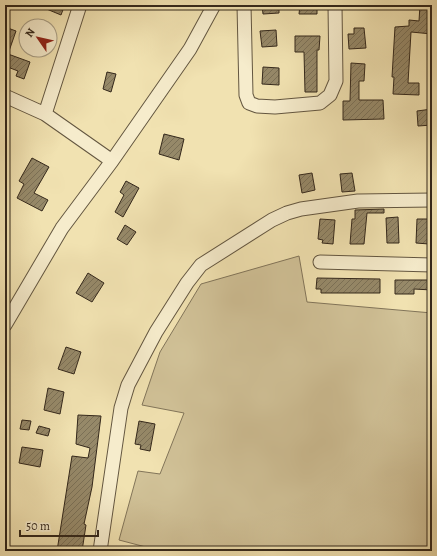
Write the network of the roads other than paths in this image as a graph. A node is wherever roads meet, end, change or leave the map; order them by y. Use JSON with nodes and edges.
{"nodes":[{"id":1,"x":80,"y":5,"type":"edge"},
{"id":2,"x":214,"y":5,"type":"edge"},
{"id":3,"x":244,"y":5,"type":"edge"},
{"id":4,"x":335,"y":5,"type":"edge"},
{"id":5,"x":5,"y":96,"type":"edge"},
{"id":6,"x":45,"y":114,"type":"junction"},
{"id":7,"x":112,"y":161,"type":"junction"},
{"id":8,"x":432,"y":200,"type":"edge"},
{"id":9,"x":320,"y":262,"type":"dead end"},
{"id":10,"x":432,"y":265,"type":"edge"},
{"id":11,"x":5,"y":325,"type":"edge"},
{"id":12,"x":100,"y":551,"type":"edge"}],
"edges":[{"from":1,"to":6,"type":"street"},
{"from":2,"to":7,"type":"street"},
{"from":3,"to":4,"type":"street"},
{"from":5,"to":6,"type":"street"},
{"from":6,"to":7,"type":"street"},
{"from":7,"to":11,"type":"street"},
{"from":8,"to":12,"type":"street"},
{"from":9,"to":10,"type":"street"}]}
